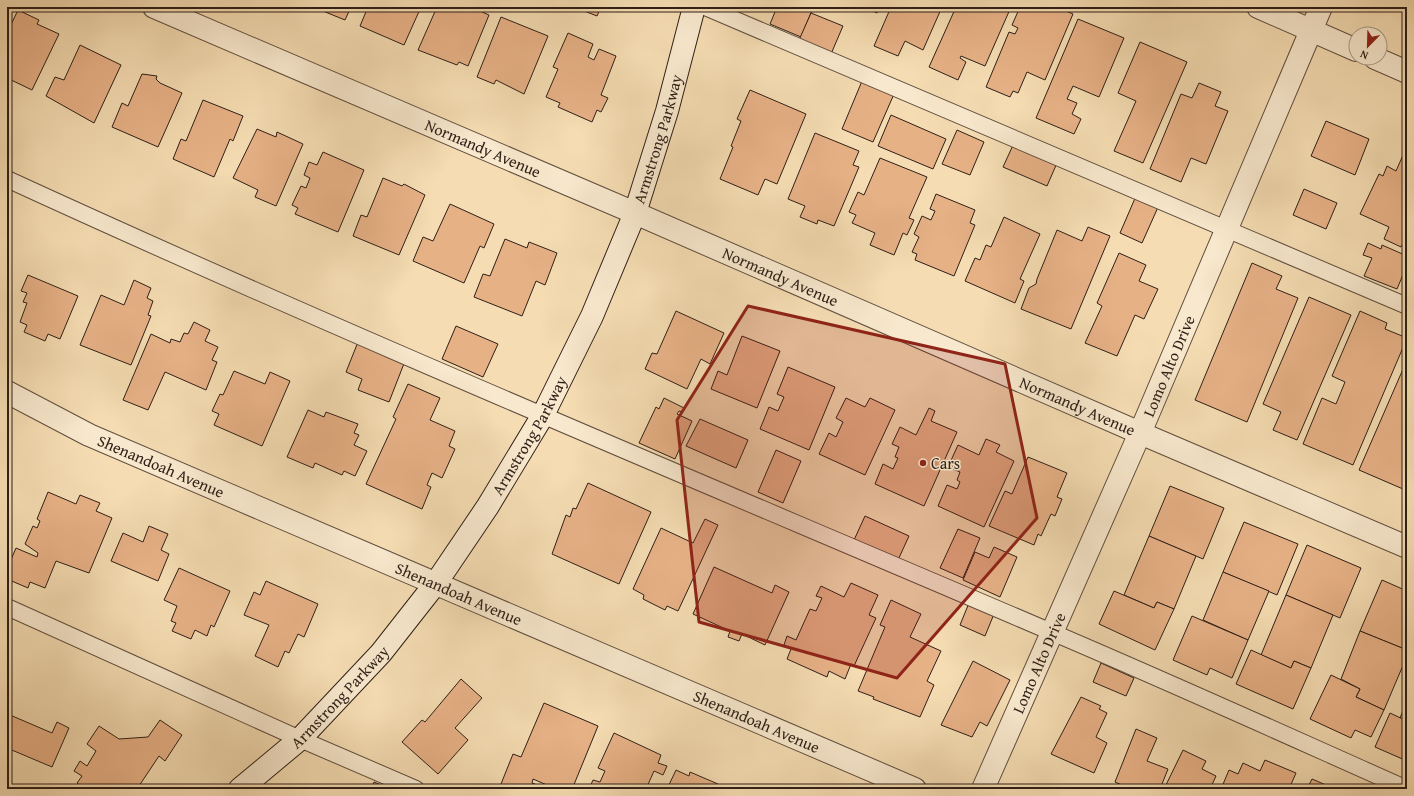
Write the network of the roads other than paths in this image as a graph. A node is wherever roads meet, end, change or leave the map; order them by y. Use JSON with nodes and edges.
{"nodes":[{"id":1,"x":154,"y":7,"type":"edge"},
{"id":2,"x":694,"y":7,"type":"edge"},
{"id":3,"x":706,"y":7,"type":"edge"},
{"id":4,"x":1258,"y":7,"type":"edge"},
{"id":5,"x":1321,"y":7,"type":"edge"},
{"id":6,"x":1311,"y":30,"type":"junction"},
{"id":7,"x":1348,"y":46,"type":"edge"},
{"id":8,"x":1388,"y":64,"type":"edge"},
{"id":9,"x":1407,"y":72,"type":"edge"},
{"id":10,"x":7,"y":179,"type":"edge"},
{"id":11,"x":635,"y":213,"type":"junction"},
{"id":12,"x":1227,"y":230,"type":"junction"},
{"id":13,"x":1407,"y":306,"type":"edge"},
{"id":14,"x":7,"y":392,"type":"edge"},
{"id":15,"x":543,"y":415,"type":"junction"},
{"id":16,"x":1140,"y":433,"type":"junction"},
{"id":17,"x":1407,"y":547,"type":"edge"},
{"id":18,"x":436,"y":583,"type":"junction"},
{"id":19,"x":7,"y":607,"type":"edge"},
{"id":20,"x":1053,"y":633,"type":"junction"},
{"id":21,"x":300,"y":739,"type":"junction"},
{"id":22,"x":240,"y":789,"type":"edge"},
{"id":23,"x":416,"y":789,"type":"edge"},
{"id":24,"x":915,"y":789,"type":"edge"},
{"id":25,"x":983,"y":789,"type":"edge"},
{"id":26,"x":1407,"y":789,"type":"edge"}],
"edges":[{"from":1,"to":11,"type":"street","name":"Normandy Avenue"},
{"from":2,"to":11,"type":"street","name":"Armstrong Parkway"},
{"from":3,"to":12,"type":"lane"},
{"from":4,"to":6,"type":"street"},
{"from":5,"to":6,"type":"street","name":"Lomo Alto Drive"},
{"from":6,"to":7,"type":"street"},
{"from":6,"to":12,"type":"street","name":"Lomo Alto Drive"},
{"from":8,"to":9,"type":"street"},
{"from":10,"to":15,"type":"lane"},
{"from":11,"to":15,"type":"street","name":"Armstrong Parkway"},
{"from":11,"to":16,"type":"street","name":"Normandy Avenue"},
{"from":12,"to":13,"type":"lane"},
{"from":12,"to":16,"type":"street","name":"Lomo Alto Drive"},
{"from":14,"to":18,"type":"street","name":"Shenandoah Avenue"},
{"from":15,"to":18,"type":"street","name":"Armstrong Parkway"},
{"from":15,"to":20,"type":"lane"},
{"from":16,"to":17,"type":"street","name":"Normandy Avenue"},
{"from":16,"to":20,"type":"street","name":"Lomo Alto Drive"},
{"from":18,"to":21,"type":"street","name":"Armstrong Parkway"},
{"from":18,"to":24,"type":"street","name":"Shenandoah Avenue"},
{"from":19,"to":21,"type":"lane"},
{"from":20,"to":25,"type":"street","name":"Lomo Alto Drive"},
{"from":20,"to":26,"type":"lane"},
{"from":21,"to":22,"type":"street","name":"Armstrong Parkway"},
{"from":21,"to":23,"type":"lane"}]}
